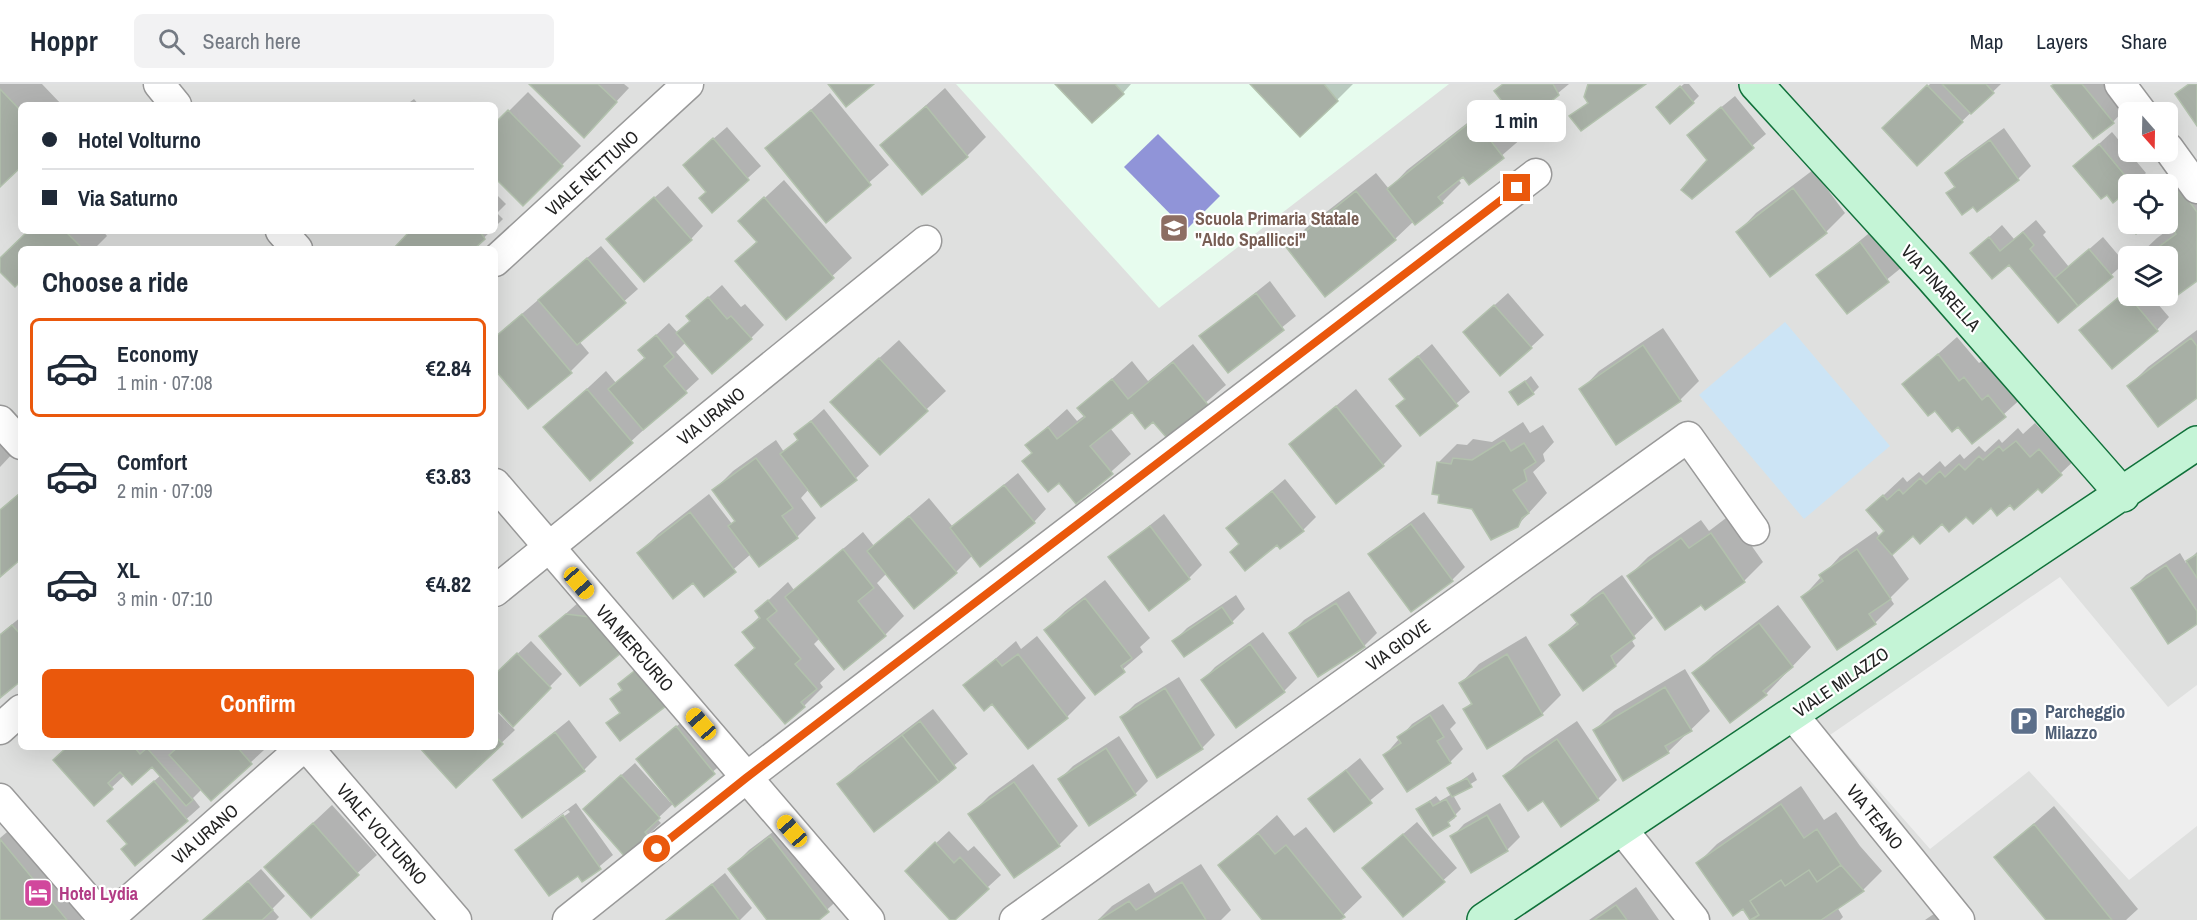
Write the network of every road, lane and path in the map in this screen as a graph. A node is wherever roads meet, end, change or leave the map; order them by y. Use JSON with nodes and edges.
{"nodes":[{"id":1,"x":159,"y":84,"type":"edge"},
{"id":2,"x":688,"y":84,"type":"edge"},
{"id":3,"x":1756,"y":84,"type":"edge"},
{"id":4,"x":2120,"y":84,"type":"edge"},
{"id":5,"x":174,"y":102,"type":"edge"},
{"id":6,"x":2134,"y":102,"type":"edge"},
{"id":7,"x":2178,"y":162,"type":"edge"},
{"id":8,"x":1536,"y":174,"type":"dead end"},
{"id":9,"x":2197,"y":188,"type":"edge"},
{"id":10,"x":284,"y":234,"type":"edge"},
{"id":11,"x":926,"y":241,"type":"dead end"},
{"id":12,"x":294,"y":246,"type":"edge"},
{"id":13,"x":498,"y":258,"type":"edge"},
{"id":14,"x":0,"y":421,"type":"edge"},
{"id":15,"x":18,"y":441,"type":"edge"},
{"id":16,"x":2197,"y":443,"type":"edge"},
{"id":17,"x":498,"y":488,"type":"edge"},
{"id":18,"x":2122,"y":495,"type":"junction"},
{"id":19,"x":1754,"y":530,"type":"dead end"},
{"id":20,"x":549,"y":547,"type":"junction"},
{"id":21,"x":498,"y":589,"type":"edge"},
{"id":22,"x":18,"y":713,"type":"edge"},
{"id":23,"x":1792,"y":714,"type":"junction"},
{"id":24,"x":0,"y":729,"type":"edge"},
{"id":25,"x":302,"y":750,"type":"edge"},
{"id":26,"x":308,"y":750,"type":"edge"},
{"id":27,"x":746,"y":778,"type":"junction"},
{"id":28,"x":0,"y":799,"type":"edge"},
{"id":29,"x":1622,"y":828,"type":"junction"},
{"id":30,"x":106,"y":920,"type":"edge"},
{"id":31,"x":456,"y":920,"type":"edge"},
{"id":32,"x":568,"y":920,"type":"edge"},
{"id":33,"x":869,"y":920,"type":"edge"},
{"id":34,"x":1015,"y":920,"type":"edge"},
{"id":35,"x":1484,"y":920,"type":"edge"},
{"id":36,"x":1694,"y":920,"type":"edge"},
{"id":37,"x":1959,"y":920,"type":"edge"}],
"edges":[{"from":1,"to":5,"type":"street"},
{"from":2,"to":13,"type":"street","name":"VIALE NETTUNO"},
{"from":3,"to":18,"type":"street","name":"VIA PINARELLA"},
{"from":4,"to":6,"type":"street"},
{"from":7,"to":9,"type":"street"},
{"from":8,"to":27,"type":"street"},
{"from":10,"to":12,"type":"street"},
{"from":11,"to":20,"type":"street","name":"VIA URANO"},
{"from":14,"to":15,"type":"street"},
{"from":16,"to":18,"type":"street","name":"VIALE MILAZZO"},
{"from":17,"to":20,"type":"street","name":"VIA MERCURIO"},
{"from":18,"to":23,"type":"street","name":"VIALE MILAZZO"},
{"from":19,"to":34,"type":"street","name":"VIA GIOVE"},
{"from":20,"to":21,"type":"street","name":"VIA URANO"},
{"from":20,"to":27,"type":"street","name":"VIA MERCURIO"},
{"from":22,"to":24,"type":"street"},
{"from":23,"to":29,"type":"street","name":"VIALE MILAZZO"},
{"from":23,"to":37,"type":"street","name":"VIA TEANO"},
{"from":25,"to":30,"type":"street","name":"VIA URANO"},
{"from":26,"to":31,"type":"street","name":"VIALE VOLTURNO"},
{"from":27,"to":32,"type":"street"},
{"from":27,"to":33,"type":"street","name":"VIA MERCURIO"},
{"from":28,"to":30,"type":"street"},
{"from":29,"to":35,"type":"street","name":"VIALE MILAZZO"},
{"from":29,"to":36,"type":"street"}]}
